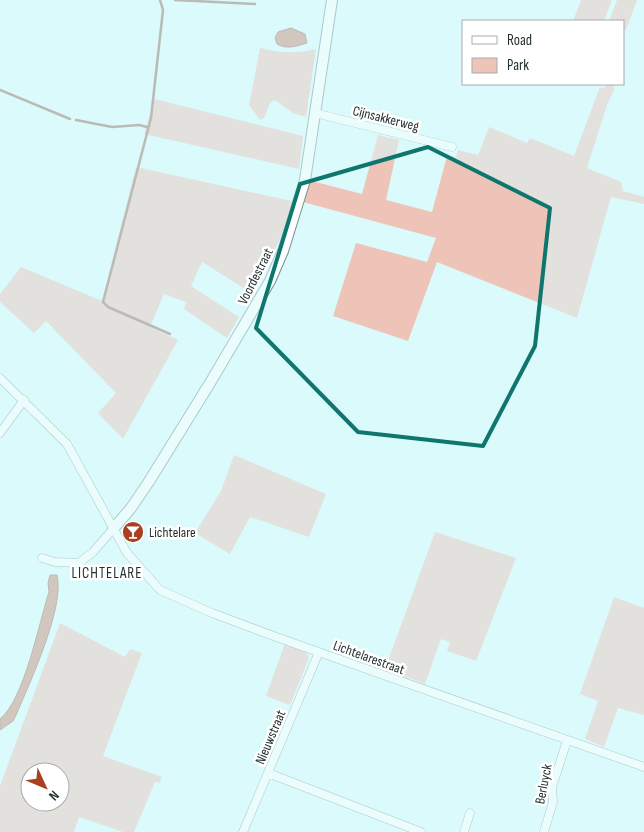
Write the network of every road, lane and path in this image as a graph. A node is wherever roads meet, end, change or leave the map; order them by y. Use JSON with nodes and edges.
{"nodes":[{"id":1,"x":332,"y":0,"type":"edge"},
{"id":2,"x":315,"y":113,"type":"junction"},
{"id":3,"x":452,"y":147,"type":"dead end"},
{"id":4,"x":0,"y":378,"type":"edge"},
{"id":5,"x":24,"y":400,"type":"junction"},
{"id":6,"x":0,"y":433,"type":"edge"},
{"id":7,"x":113,"y":529,"type":"junction"},
{"id":8,"x":42,"y":558,"type":"dead end"},
{"id":9,"x":319,"y":652,"type":"junction"},
{"id":10,"x":567,"y":741,"type":"junction"},
{"id":11,"x":644,"y":767,"type":"edge"},
{"id":12,"x":268,"y":773,"type":"junction"},
{"id":13,"x":470,"y":813,"type":"dead end"},
{"id":14,"x":243,"y":832,"type":"edge"},
{"id":15,"x":421,"y":832,"type":"edge"},
{"id":16,"x":464,"y":832,"type":"edge"},
{"id":17,"x":544,"y":832,"type":"edge"}],
"edges":[{"from":1,"to":2,"type":"street","name":"Voordestraat"},
{"from":2,"to":3,"type":"street","name":"Cijnsakkerweg"},
{"from":2,"to":7,"type":"street","name":"Voordestraat"},
{"from":4,"to":5,"type":"street","name":"Lichtelarestraat"},
{"from":5,"to":6,"type":"street"},
{"from":5,"to":7,"type":"street","name":"Lichtelarestraat"},
{"from":7,"to":8,"type":"street"},
{"from":7,"to":9,"type":"street","name":"Lichtelarestraat"},
{"from":9,"to":10,"type":"street","name":"Lichtelarestraat"},
{"from":9,"to":12,"type":"street","name":"Nieuwstraat"},
{"from":10,"to":11,"type":"street","name":"Lichtelarestraat"},
{"from":10,"to":17,"type":"street","name":"Berluyck"},
{"from":12,"to":14,"type":"street","name":"Nieuwstraat"},
{"from":12,"to":15,"type":"street"},
{"from":13,"to":16,"type":"street"}]}
